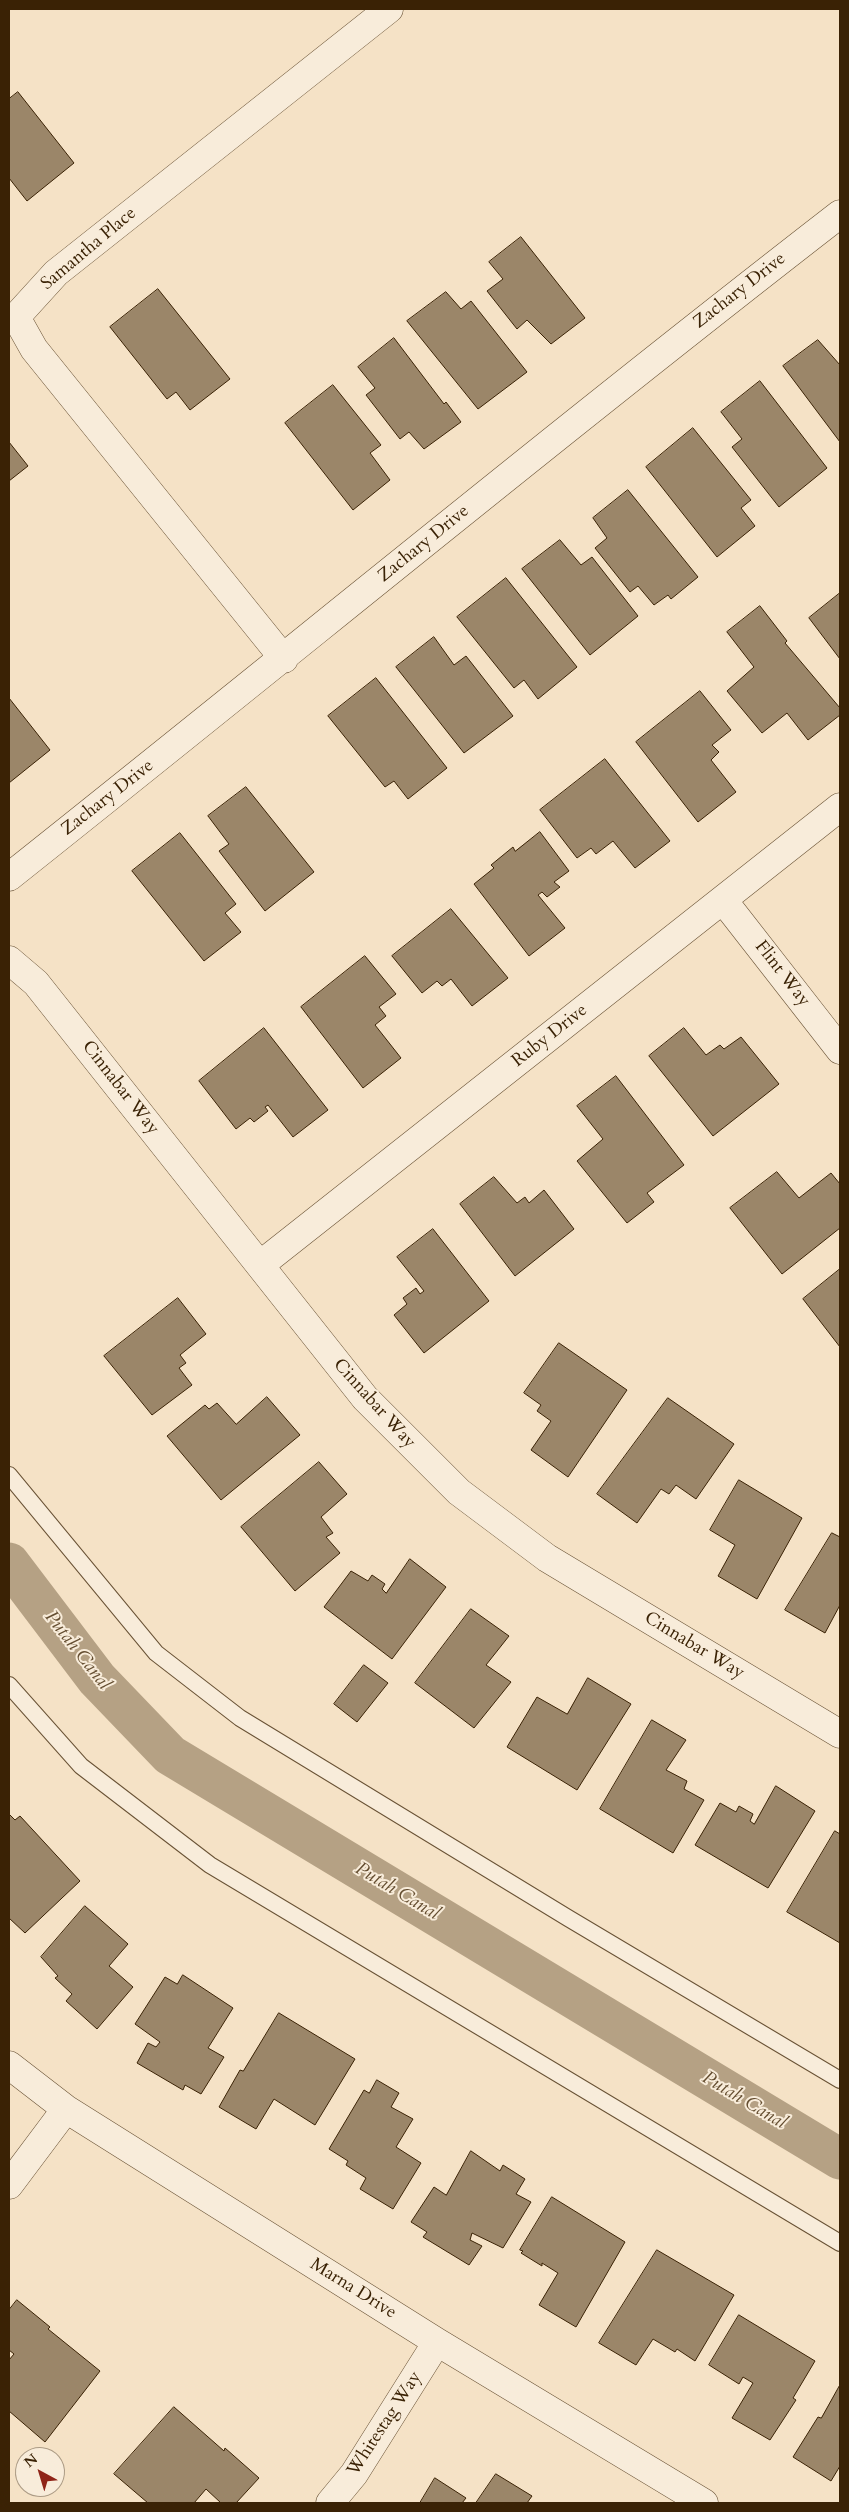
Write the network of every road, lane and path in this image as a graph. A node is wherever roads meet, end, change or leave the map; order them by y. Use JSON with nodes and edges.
{"nodes":[{"id":1,"x":389,"y":9,"type":"edge"},
{"id":2,"x":840,"y":214,"type":"edge"},
{"id":3,"x":284,"y":659,"type":"junction"},
{"id":4,"x":840,"y":807,"type":"edge"},
{"id":5,"x":9,"y":877,"type":"edge"},
{"id":6,"x":723,"y":900,"type":"junction"},
{"id":7,"x":9,"y":960,"type":"edge"},
{"id":8,"x":840,"y":1050,"type":"edge"},
{"id":9,"x":260,"y":1265,"type":"junction"},
{"id":10,"x":9,"y":1475,"type":"edge"},
{"id":11,"x":9,"y":1684,"type":"edge"},
{"id":12,"x":840,"y":1734,"type":"edge"},
{"id":13,"x":9,"y":2065,"type":"edge"},
{"id":14,"x":840,"y":2080,"type":"edge"},
{"id":15,"x":66,"y":2109,"type":"junction"},
{"id":16,"x":9,"y":2185,"type":"edge"},
{"id":17,"x":840,"y":2243,"type":"edge"},
{"id":18,"x":437,"y":2342,"type":"junction"},
{"id":19,"x":330,"y":2503,"type":"edge"},
{"id":20,"x":704,"y":2503,"type":"edge"}],
"edges":[{"from":1,"to":3,"type":"street","name":"Samantha Place"},
{"from":2,"to":3,"type":"street","name":"Zachary Drive"},
{"from":3,"to":5,"type":"street","name":"Zachary Drive"},
{"from":4,"to":6,"type":"street","name":"Ruby Drive"},
{"from":6,"to":8,"type":"street","name":"Flint Way"},
{"from":6,"to":9,"type":"street","name":"Ruby Drive"},
{"from":7,"to":9,"type":"street","name":"Cinnabar Way"},
{"from":9,"to":12,"type":"street","name":"Cinnabar Way"},
{"from":10,"to":14,"type":"lane"},
{"from":11,"to":17,"type":"lane"},
{"from":13,"to":15,"type":"street","name":"Marna Drive"},
{"from":15,"to":16,"type":"street"},
{"from":15,"to":18,"type":"street","name":"Marna Drive"},
{"from":18,"to":19,"type":"street","name":"Whitestag Way"},
{"from":18,"to":20,"type":"street","name":"Marna Drive"}]}
